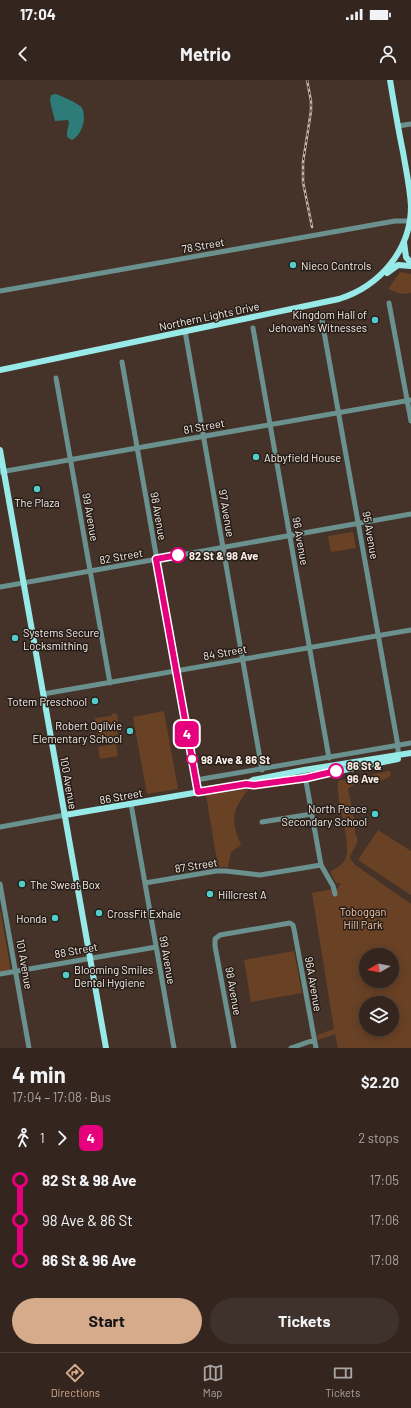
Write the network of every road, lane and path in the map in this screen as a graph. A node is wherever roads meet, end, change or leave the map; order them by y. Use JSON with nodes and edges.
{"nodes":[{"id":1,"x":390,"y":80,"type":"edge"},
{"id":2,"x":411,"y":124,"type":"edge"},
{"id":3,"x":398,"y":126,"type":"junction"},
{"id":4,"x":410,"y":196,"type":"edge"},
{"id":5,"x":409,"y":221,"type":"junction"},
{"id":6,"x":404,"y":241,"type":"junction"},
{"id":7,"x":397,"y":255,"type":"junction"},
{"id":8,"x":411,"y":264,"type":"edge"},
{"id":9,"x":375,"y":280,"type":"junction"},
{"id":10,"x":0,"y":291,"type":"edge"},
{"id":11,"x":390,"y":303,"type":"dead end"},
{"id":12,"x":321,"y":316,"type":"dead end"},
{"id":13,"x":253,"y":328,"type":"dead end"},
{"id":14,"x":185,"y":331,"type":"junction"},
{"id":15,"x":122,"y":362,"type":"dead end"},
{"id":16,"x":0,"y":370,"type":"edge"},
{"id":17,"x":56,"y":378,"type":"dead end"},
{"id":18,"x":409,"y":400,"type":"edge"},
{"id":19,"x":339,"y":412,"type":"junction"},
{"id":20,"x":411,"y":421,"type":"edge"},
{"id":21,"x":271,"y":424,"type":"junction"},
{"id":22,"x":204,"y":436,"type":"junction"},
{"id":23,"x":137,"y":448,"type":"junction"},
{"id":24,"x":0,"y":450,"type":"edge"},
{"id":25,"x":71,"y":460,"type":"junction"},
{"id":26,"x":2,"y":472,"type":"edge"},
{"id":27,"x":411,"y":514,"type":"edge"},
{"id":28,"x":359,"y":524,"type":"junction"},
{"id":29,"x":290,"y":536,"type":"junction"},
{"id":30,"x":223,"y":548,"type":"junction"},
{"id":31,"x":156,"y":559,"type":"junction"},
{"id":32,"x":90,"y":571,"type":"junction"},
{"id":33,"x":24,"y":583,"type":"junction"},
{"id":34,"x":0,"y":587,"type":"edge"},
{"id":35,"x":411,"y":630,"type":"edge"},
{"id":36,"x":378,"y":635,"type":"junction"},
{"id":37,"x":310,"y":647,"type":"junction"},
{"id":38,"x":243,"y":659,"type":"junction"},
{"id":39,"x":176,"y":671,"type":"junction"},
{"id":40,"x":110,"y":683,"type":"junction"},
{"id":41,"x":43,"y":694,"type":"junction"},
{"id":42,"x":411,"y":743,"type":"edge"},
{"id":43,"x":398,"y":746,"type":"junction"},
{"id":44,"x":411,"y":753,"type":"edge"},
{"id":45,"x":398,"y":757,"type":"junction"},
{"id":46,"x":411,"y":757,"type":"edge"},
{"id":47,"x":329,"y":758,"type":"junction"},
{"id":48,"x":262,"y":770,"type":"junction"},
{"id":49,"x":304,"y":770,"type":"junction"},
{"id":50,"x":306,"y":778,"type":"junction"},
{"id":51,"x":196,"y":780,"type":"junction"},
{"id":52,"x":246,"y":784,"type":"junction"},
{"id":53,"x":198,"y":792,"type":"junction"},
{"id":54,"x":131,"y":804,"type":"junction"},
{"id":55,"x":312,"y":814,"type":"junction"},
{"id":56,"x":65,"y":815,"type":"junction"},
{"id":57,"x":262,"y":822,"type":"dead end"},
{"id":58,"x":0,"y":827,"type":"edge"},
{"id":59,"x":322,"y":864,"type":"junction"},
{"id":60,"x":145,"y":883,"type":"junction"},
{"id":61,"x":0,"y":884,"type":"edge"},
{"id":62,"x":335,"y":894,"type":"dead end"},
{"id":63,"x":216,"y":938,"type":"joint"},
{"id":64,"x":156,"y":947,"type":"junction"},
{"id":65,"x":90,"y":958,"type":"junction"},
{"id":66,"x":16,"y":971,"type":"junction"},
{"id":67,"x":0,"y":974,"type":"edge"},
{"id":68,"x":314,"y":1040,"type":"junction"},
{"id":69,"x":29,"y":1048,"type":"edge"},
{"id":70,"x":106,"y":1048,"type":"edge"},
{"id":71,"x":174,"y":1048,"type":"edge"},
{"id":72,"x":234,"y":1048,"type":"edge"},
{"id":73,"x":291,"y":1048,"type":"edge"},
{"id":74,"x":316,"y":1048,"type":"edge"}],
"edges":[{"from":1,"to":3,"type":"main road","name":"Northern Lights Drive"},
{"from":2,"to":3,"type":"street"},
{"from":3,"to":4,"type":"main road","name":"Northern Lights Drive"},
{"from":4,"to":5,"type":"main road","name":"Northern Lights Drive"},
{"from":5,"to":6,"type":"main road","name":"Northern Lights Drive"},
{"from":5,"to":10,"type":"street","name":"78 Street"},
{"from":6,"to":7,"type":"main road","name":"Northern Lights Drive"},
{"from":6,"to":8,"type":"main road"},
{"from":7,"to":8,"type":"main road"},
{"from":7,"to":9,"type":"main road","name":"Northern Lights Drive"},
{"from":8,"to":9,"type":"main road"},
{"from":9,"to":14,"type":"main road","name":"Northern Lights Drive"},
{"from":11,"to":18,"type":"street"},
{"from":12,"to":19,"type":"street","name":"95 Avenue"},
{"from":13,"to":21,"type":"street","name":"96 Avenue"},
{"from":14,"to":16,"type":"main road","name":"Northern Lights Drive"},
{"from":14,"to":22,"type":"street","name":"97 Avenue"},
{"from":15,"to":23,"type":"street","name":"98 Avenue"},
{"from":17,"to":25,"type":"street","name":"99 Avenue"},
{"from":18,"to":19,"type":"street","name":"81 Street"},
{"from":18,"to":20,"type":"street"},
{"from":19,"to":21,"type":"street","name":"81 Street"},
{"from":19,"to":28,"type":"street","name":"95 Avenue"},
{"from":21,"to":22,"type":"street","name":"81 Street"},
{"from":21,"to":29,"type":"street","name":"96 Avenue"},
{"from":22,"to":23,"type":"street","name":"81 Street"},
{"from":22,"to":30,"type":"street","name":"97 Avenue"},
{"from":23,"to":25,"type":"street","name":"81 Street"},
{"from":23,"to":31,"type":"street","name":"98 Avenue"},
{"from":24,"to":26,"type":"main road","name":"100 Avenue"},
{"from":25,"to":26,"type":"street","name":"81 Street"},
{"from":25,"to":32,"type":"street","name":"99 Avenue"},
{"from":26,"to":33,"type":"main road","name":"100 Avenue"},
{"from":27,"to":28,"type":"street","name":"82 Street"},
{"from":28,"to":29,"type":"street","name":"82 Street"},
{"from":28,"to":36,"type":"street","name":"95 Avenue"},
{"from":29,"to":30,"type":"street","name":"82 Street"},
{"from":29,"to":37,"type":"street","name":"96 Avenue"},
{"from":30,"to":31,"type":"street","name":"82 Street"},
{"from":30,"to":38,"type":"street","name":"97 Avenue"},
{"from":31,"to":32,"type":"street","name":"82 Street"},
{"from":31,"to":39,"type":"street","name":"98 Avenue"},
{"from":32,"to":33,"type":"street","name":"82 Street"},
{"from":32,"to":40,"type":"street","name":"99 Avenue"},
{"from":33,"to":34,"type":"street","name":"82 Street"},
{"from":33,"to":41,"type":"main road","name":"100 Avenue"},
{"from":35,"to":36,"type":"street","name":"84 Street"},
{"from":36,"to":37,"type":"street","name":"84 Street"},
{"from":36,"to":43,"type":"street","name":"95 Avenue"},
{"from":37,"to":38,"type":"street","name":"84 Street"},
{"from":37,"to":47,"type":"street","name":"96 Avenue"},
{"from":38,"to":39,"type":"street","name":"84 Street"},
{"from":38,"to":48,"type":"street","name":"97 Avenue"},
{"from":39,"to":40,"type":"street","name":"84 Street"},
{"from":39,"to":51,"type":"street","name":"98 Avenue"},
{"from":40,"to":41,"type":"street","name":"84 Street"},
{"from":41,"to":56,"type":"main road","name":"100 Avenue"},
{"from":42,"to":43,"type":"street"},
{"from":43,"to":45,"type":"street","name":"95 Avenue"},
{"from":43,"to":47,"type":"street"},
{"from":44,"to":45,"type":"main road","name":"86 Street"},
{"from":45,"to":46,"type":"main road","name":"86 Street"},
{"from":45,"to":49,"type":"main road","name":"86 Street"},
{"from":45,"to":50,"type":"main road","name":"86 Street"},
{"from":47,"to":48,"type":"street"},
{"from":48,"to":51,"type":"street"},
{"from":49,"to":50,"type":"street"},
{"from":49,"to":52,"type":"main road","name":"86 Street"},
{"from":50,"to":52,"type":"main road","name":"86 Street"},
{"from":50,"to":55,"type":"street"},
{"from":51,"to":53,"type":"street","name":"98 Avenue"},
{"from":52,"to":53,"type":"main road","name":"86 Street"},
{"from":53,"to":54,"type":"main road","name":"86 Street"},
{"from":54,"to":56,"type":"main road","name":"86 Street"},
{"from":54,"to":60,"type":"street","name":"99 Avenue"},
{"from":55,"to":57,"type":"street"},
{"from":55,"to":59,"type":"street"},
{"from":56,"to":58,"type":"street","name":"86 Street"},
{"from":56,"to":65,"type":"main road","name":"100 Avenue"},
{"from":59,"to":60,"type":"street","name":"87 Street"},
{"from":59,"to":62,"type":"street"},
{"from":60,"to":64,"type":"street","name":"99 Avenue"},
{"from":61,"to":66,"type":"street","name":"101 Avenue"},
{"from":63,"to":68,"type":"street","name":"96A Avenue"},
{"from":63,"to":72,"type":"street","name":"98 Avenue"},
{"from":64,"to":65,"type":"street","name":"88 Street"},
{"from":64,"to":71,"type":"street","name":"99 Avenue"},
{"from":65,"to":66,"type":"street","name":"88 Street"},
{"from":65,"to":70,"type":"main road","name":"100 Avenue"},
{"from":66,"to":67,"type":"street","name":"88 Street"},
{"from":66,"to":69,"type":"street","name":"101 Avenue"},
{"from":68,"to":73,"type":"street"},
{"from":68,"to":74,"type":"street","name":"96A Avenue"}]}
